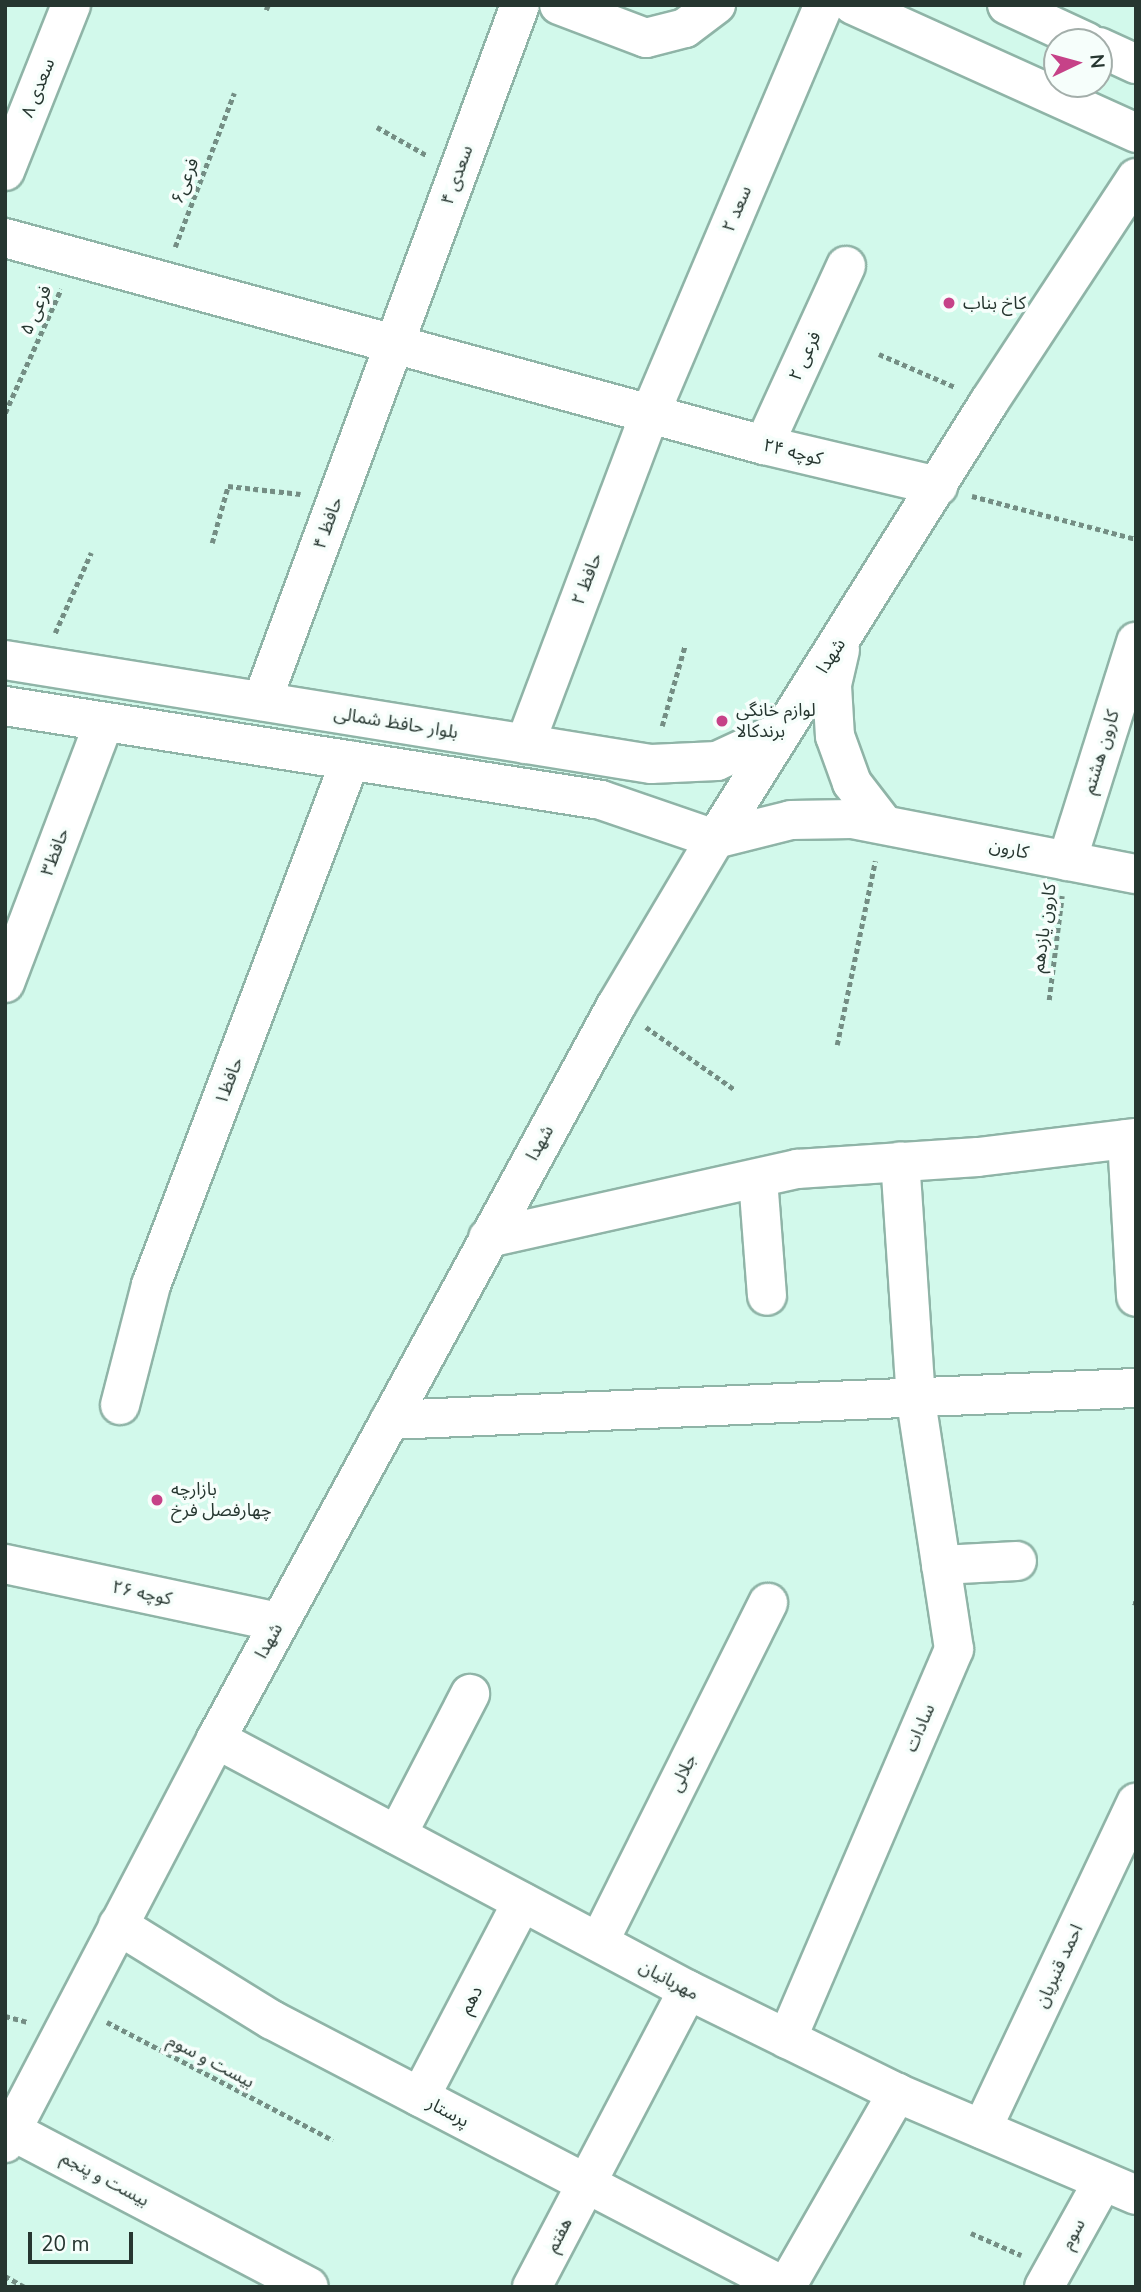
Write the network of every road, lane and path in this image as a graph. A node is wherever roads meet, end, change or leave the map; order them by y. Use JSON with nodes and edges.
{"nodes":[{"id":1,"x":71,"y":5,"type":"edge"},
{"id":2,"x":520,"y":5,"type":"edge"},
{"id":3,"x":559,"y":5,"type":"edge"},
{"id":4,"x":716,"y":5,"type":"edge"},
{"id":5,"x":824,"y":5,"type":"edge"},
{"id":6,"x":853,"y":5,"type":"edge"},
{"id":7,"x":1007,"y":5,"type":"edge"},
{"id":8,"x":1057,"y":28,"type":"edge"},
{"id":9,"x":1113,"y":53,"type":"edge"},
{"id":10,"x":1136,"y":64,"type":"edge"},
{"id":11,"x":234,"y":93,"type":"dead end"},
{"id":12,"x":377,"y":127,"type":"dead end"},
{"id":13,"x":1136,"y":133,"type":"edge"},
{"id":14,"x":5,"y":171,"type":"edge"},
{"id":15,"x":458,"y":173,"type":"junction"},
{"id":16,"x":1136,"y":178,"type":"edge"},
{"id":17,"x":5,"y":238,"type":"edge"},
{"id":18,"x":75,"y":257,"type":"junction"},
{"id":19,"x":846,"y":267,"type":"dead end"},
{"id":20,"x":162,"y":281,"type":"junction"},
{"id":21,"x":394,"y":344,"type":"junction"},
{"id":22,"x":879,"y":354,"type":"dead end"},
{"id":23,"x":989,"y":402,"type":"junction"},
{"id":24,"x":5,"y":413,"type":"edge"},
{"id":25,"x":650,"y":414,"type":"junction"},
{"id":26,"x":764,"y":445,"type":"junction"},
{"id":27,"x":938,"y":486,"type":"junction"},
{"id":28,"x":338,"y":497,"type":"junction"},
{"id":29,"x":1136,"y":538,"type":"edge"},
{"id":30,"x":212,"y":543,"type":"dead end"},
{"id":31,"x":91,"y":554,"type":"dead end"},
{"id":32,"x":843,"y":638,"type":"junction"},
{"id":33,"x":1136,"y":642,"type":"edge"},
{"id":34,"x":685,"y":645,"type":"dead end"},
{"id":35,"x":23,"y":663,"type":"edge"},
{"id":36,"x":262,"y":701,"type":"junction"},
{"id":37,"x":5,"y":706,"type":"edge"},
{"id":38,"x":104,"y":722,"type":"junction"},
{"id":39,"x":782,"y":732,"type":"junction"},
{"id":40,"x":525,"y":744,"type":"junction"},
{"id":41,"x":350,"y":761,"type":"junction"},
{"id":42,"x":651,"y":764,"type":"junction"},
{"id":43,"x":882,"y":822,"type":"junction"},
{"id":44,"x":715,"y":839,"type":"junction"},
{"id":45,"x":1067,"y":861,"type":"junction"},
{"id":46,"x":1136,"y":874,"type":"edge"},
{"id":47,"x":5,"y":982,"type":"edge"},
{"id":48,"x":1049,"y":1000,"type":"dead end"},
{"id":49,"x":616,"y":1006,"type":"junction"},
{"id":50,"x":837,"y":1045,"type":"dead end"},
{"id":51,"x":734,"y":1090,"type":"dead end"},
{"id":52,"x":1131,"y":1138,"type":"edge"},
{"id":53,"x":900,"y":1162,"type":"junction"},
{"id":54,"x":758,"y":1179,"type":"junction"},
{"id":55,"x":488,"y":1238,"type":"junction"},
{"id":56,"x":768,"y":1296,"type":"dead end"},
{"id":57,"x":1136,"y":1297,"type":"edge"},
{"id":58,"x":1136,"y":1388,"type":"edge"},
{"id":59,"x":916,"y":1399,"type":"junction"},
{"id":60,"x":120,"y":1405,"type":"dead end"},
{"id":61,"x":390,"y":1420,"type":"junction"},
{"id":62,"x":1017,"y":1560,"type":"dead end"},
{"id":63,"x":5,"y":1564,"type":"edge"},
{"id":64,"x":942,"y":1565,"type":"junction"},
{"id":65,"x":768,"y":1603,"type":"dead end"},
{"id":66,"x":279,"y":1622,"type":"junction"},
{"id":67,"x":470,"y":1695,"type":"dead end"},
{"id":68,"x":216,"y":1738,"type":"junction"},
{"id":69,"x":1136,"y":1803,"type":"edge"},
{"id":70,"x":397,"y":1835,"type":"junction"},
{"id":71,"x":522,"y":1902,"type":"junction"},
{"id":72,"x":118,"y":1925,"type":"junction"},
{"id":73,"x":599,"y":1942,"type":"junction"},
{"id":74,"x":688,"y":1990,"type":"junction"},
{"id":75,"x":76,"y":2006,"type":"junction"},
{"id":76,"x":787,"y":2039,"type":"junction"},
{"id":77,"x":897,"y":2093,"type":"junction"},
{"id":78,"x":420,"y":2097,"type":"junction"},
{"id":79,"x":982,"y":2129,"type":"junction"},
{"id":80,"x":8,"y":2137,"type":"edge"},
{"id":81,"x":333,"y":2140,"type":"dead end"},
{"id":82,"x":585,"y":2183,"type":"junction"},
{"id":83,"x":1119,"y":2188,"type":"edge"},
{"id":84,"x":971,"y":2232,"type":"dead end"},
{"id":85,"x":5,"y":2276,"type":"edge"},
{"id":86,"x":1048,"y":2278,"type":"edge"},
{"id":87,"x":25,"y":2287,"type":"edge"},
{"id":88,"x":309,"y":2287,"type":"edge"},
{"id":89,"x":532,"y":2287,"type":"edge"},
{"id":90,"x":785,"y":2287,"type":"edge"}],
"edges":[{"from":1,"to":14,"type":"street","name":"سعدی ۸"},
{"from":2,"to":15,"type":"street","name":"سعدی ۴"},
{"from":3,"to":4,"type":"street"},
{"from":5,"to":25,"type":"street","name":"سعد ۲"},
{"from":6,"to":13,"type":"street"},
{"from":7,"to":8,"type":"street"},
{"from":9,"to":10,"type":"street"},
{"from":11,"to":20,"type":"path","name":"فرعی۶"},
{"from":12,"to":15,"type":"path"},
{"from":15,"to":21,"type":"street","name":"سعدی ۴"},
{"from":16,"to":23,"type":"street","name":"شهدا"},
{"from":17,"to":18,"type":"street","name":"کوچه ۲۴"},
{"from":18,"to":20,"type":"street","name":"کوچه ۲۴"},
{"from":18,"to":24,"type":"path","name":"فرعی ۵"},
{"from":19,"to":26,"type":"street","name":"فرعی ۲"},
{"from":20,"to":21,"type":"street","name":"کوچه ۲۴"},
{"from":21,"to":25,"type":"street","name":"کوچه ۲۴"},
{"from":21,"to":28,"type":"street","name":"حافظ ۴"},
{"from":22,"to":23,"type":"path"},
{"from":23,"to":27,"type":"street","name":"شهدا"},
{"from":25,"to":26,"type":"street","name":"کوچه ۲۴"},
{"from":25,"to":40,"type":"street","name":"حافظ ۲"},
{"from":26,"to":27,"type":"street","name":"کوچه ۲۴"},
{"from":27,"to":29,"type":"path"},
{"from":27,"to":32,"type":"street","name":"شهدا"},
{"from":28,"to":30,"type":"path"},
{"from":28,"to":36,"type":"street","name":"حافظ ۴"},
{"from":31,"to":35,"type":"path"},
{"from":32,"to":39,"type":"street","name":"شهدا"},
{"from":32,"to":43,"type":"street"},
{"from":33,"to":45,"type":"street","name":"کارون هشتم"},
{"from":34,"to":42,"type":"path"},
{"from":35,"to":36,"type":"street","name":"بلوار حافظ شمالی"},
{"from":36,"to":40,"type":"street","name":"بلوار حافظ شمالی"},
{"from":37,"to":38,"type":"street"},
{"from":38,"to":41,"type":"street"},
{"from":38,"to":47,"type":"street","name":"حافظ۳"},
{"from":39,"to":42,"type":"street","name":"بلوار حافظ شمالی"},
{"from":39,"to":44,"type":"street","name":"شهدا"},
{"from":40,"to":42,"type":"street","name":"بلوار حافظ شمالی"},
{"from":41,"to":44,"type":"street"},
{"from":41,"to":60,"type":"street","name":"حافظ۱"},
{"from":43,"to":44,"type":"street","name":"کارون"},
{"from":43,"to":45,"type":"street","name":"کارون"},
{"from":43,"to":50,"type":"path"},
{"from":44,"to":49,"type":"street","name":"شهدا"},
{"from":45,"to":46,"type":"street","name":"کارون"},
{"from":45,"to":48,"type":"path","name":"کارون یازدهم"},
{"from":49,"to":51,"type":"path"},
{"from":49,"to":55,"type":"street","name":"شهدا"},
{"from":52,"to":53,"type":"street"},
{"from":52,"to":57,"type":"street"},
{"from":53,"to":54,"type":"street"},
{"from":53,"to":59,"type":"street","name":"سادات"},
{"from":54,"to":55,"type":"street"},
{"from":54,"to":56,"type":"street"},
{"from":55,"to":61,"type":"street","name":"شهدا"},
{"from":58,"to":59,"type":"street"},
{"from":59,"to":61,"type":"street"},
{"from":59,"to":64,"type":"street","name":"سادات"},
{"from":61,"to":66,"type":"street","name":"شهدا"},
{"from":62,"to":64,"type":"street"},
{"from":63,"to":66,"type":"street","name":"کوچه ۲۶"},
{"from":64,"to":76,"type":"street","name":"سادات"},
{"from":65,"to":73,"type":"street","name":"جلالی"},
{"from":66,"to":68,"type":"street","name":"شهدا"},
{"from":67,"to":70,"type":"street"},
{"from":68,"to":70,"type":"street","name":"مهربانیان"},
{"from":68,"to":72,"type":"street","name":"شهدا"},
{"from":69,"to":79,"type":"street","name":"احمد قنبریان"},
{"from":70,"to":71,"type":"street","name":"مهربانیان"},
{"from":71,"to":73,"type":"street","name":"مهربانیان"},
{"from":71,"to":78,"type":"street","name":"دهم"},
{"from":72,"to":75,"type":"street","name":"شهدا"},
{"from":72,"to":78,"type":"street","name":"پرستار"},
{"from":73,"to":74,"type":"street","name":"مهربانیان"},
{"from":74,"to":76,"type":"street","name":"مهربانیان"},
{"from":74,"to":82,"type":"street","name":"هفتم"},
{"from":75,"to":80,"type":"street","name":"شهدا"},
{"from":75,"to":81,"type":"path","name":"بیست و سوم"},
{"from":76,"to":77,"type":"street","name":"مهربانیان"},
{"from":77,"to":79,"type":"street","name":"مهربانیان"},
{"from":77,"to":90,"type":"street"},
{"from":78,"to":82,"type":"street","name":"پرستار"},
{"from":79,"to":83,"type":"street","name":"مهربانیان"},
{"from":80,"to":88,"type":"street","name":"بیست و پنجم"},
{"from":82,"to":89,"type":"street","name":"هفتم"},
{"from":82,"to":90,"type":"street","name":"پرستار"},
{"from":83,"to":86,"type":"street","name":"سوم"},
{"from":84,"to":86,"type":"path"},
{"from":85,"to":87,"type":"path"}]}
